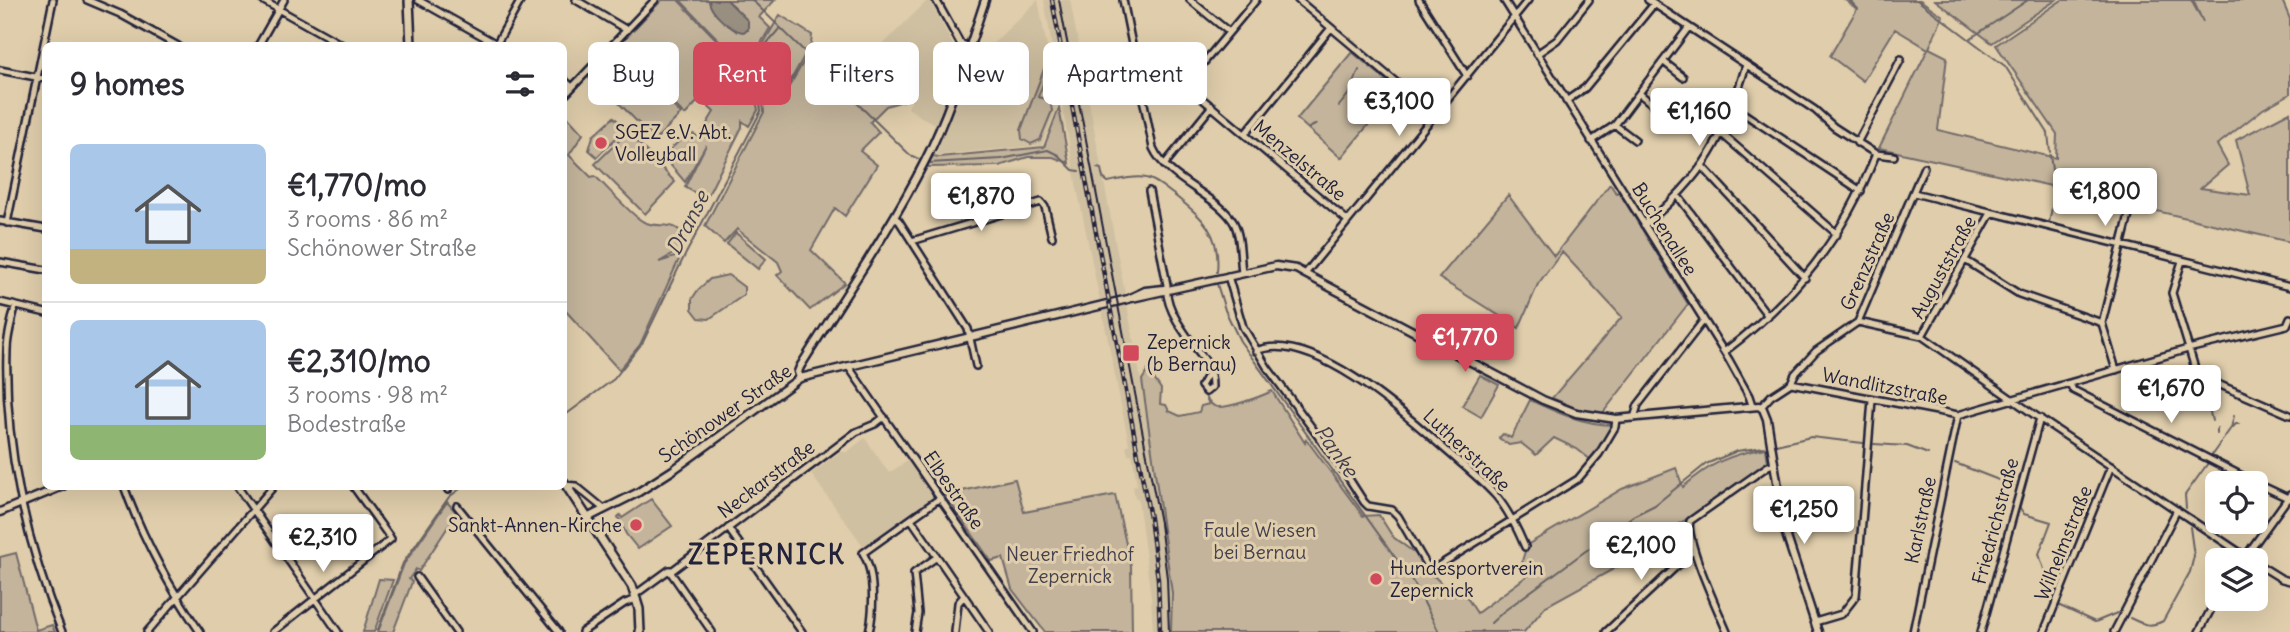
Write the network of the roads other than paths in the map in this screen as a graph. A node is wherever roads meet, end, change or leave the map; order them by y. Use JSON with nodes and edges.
{"nodes":[{"id":1,"x":53,"y":0,"type":"edge"},
{"id":2,"x":87,"y":0,"type":"edge"},
{"id":3,"x":262,"y":0,"type":"edge"},
{"id":4,"x":284,"y":0,"type":"edge"},
{"id":5,"x":409,"y":0,"type":"edge"},
{"id":6,"x":418,"y":0,"type":"edge"},
{"id":7,"x":521,"y":0,"type":"edge"},
{"id":8,"x":576,"y":0,"type":"edge"},
{"id":9,"x":655,"y":0,"type":"edge"},
{"id":10,"x":936,"y":0,"type":"edge"},
{"id":11,"x":985,"y":0,"type":"edge"},
{"id":12,"x":1123,"y":0,"type":"edge"},
{"id":13,"x":1190,"y":0,"type":"edge"},
{"id":14,"x":1256,"y":0,"type":"edge"},
{"id":15,"x":1419,"y":0,"type":"edge"},
{"id":16,"x":1504,"y":0,"type":"edge"},
{"id":17,"x":1528,"y":0,"type":"edge"},
{"id":18,"x":1589,"y":0,"type":"edge"},
{"id":19,"x":1301,"y":1,"type":"edge"},
{"id":20,"x":1651,"y":2,"type":"edge"},
{"id":21,"x":279,"y":9,"type":"junction"},
{"id":22,"x":1514,"y":18,"type":"junction"},
{"id":23,"x":1689,"y":27,"type":"junction"},
{"id":24,"x":1331,"y":28,"type":"junction"},
{"id":25,"x":627,"y":30,"type":"junction"},
{"id":26,"x":1229,"y":32,"type":"junction"},
{"id":27,"x":44,"y":42,"type":"edge"},
{"id":28,"x":171,"y":42,"type":"edge"},
{"id":29,"x":260,"y":42,"type":"edge"},
{"id":30,"x":337,"y":42,"type":"edge"},
{"id":31,"x":411,"y":42,"type":"edge"},
{"id":32,"x":494,"y":42,"type":"edge"},
{"id":33,"x":499,"y":42,"type":"edge"},
{"id":34,"x":959,"y":42,"type":"edge"},
{"id":35,"x":971,"y":42,"type":"edge"},
{"id":36,"x":1132,"y":42,"type":"edge"},
{"id":37,"x":42,"y":50,"type":"edge"},
{"id":38,"x":1537,"y":54,"type":"junction"},
{"id":39,"x":1207,"y":59,"type":"edge"},
{"id":40,"x":1901,"y":59,"type":"dead end"},
{"id":41,"x":1664,"y":62,"type":"junction"},
{"id":42,"x":1746,"y":65,"type":"junction"},
{"id":43,"x":0,"y":70,"type":"edge"},
{"id":44,"x":1467,"y":76,"type":"junction"},
{"id":45,"x":36,"y":77,"type":"junction"},
{"id":46,"x":1683,"y":77,"type":"dead end"},
{"id":47,"x":42,"y":78,"type":"edge"},
{"id":48,"x":567,"y":83,"type":"edge"},
{"id":49,"x":572,"y":87,"type":"junction"},
{"id":50,"x":567,"y":93,"type":"edge"},
{"id":51,"x":1640,"y":94,"type":"junction"},
{"id":52,"x":1566,"y":101,"type":"junction"},
{"id":53,"x":1207,"y":102,"type":"edge"},
{"id":54,"x":948,"y":105,"type":"edge"},
{"id":55,"x":1144,"y":105,"type":"edge"},
{"id":56,"x":1212,"y":106,"type":"junction"},
{"id":57,"x":1734,"y":107,"type":"junction"},
{"id":58,"x":1658,"y":109,"type":"dead end"},
{"id":59,"x":1435,"y":115,"type":"junction"},
{"id":60,"x":1615,"y":125,"type":"junction"},
{"id":61,"x":1245,"y":134,"type":"junction"},
{"id":62,"x":1723,"y":134,"type":"junction"},
{"id":63,"x":1635,"y":140,"type":"dead end"},
{"id":64,"x":1591,"y":141,"type":"junction"},
{"id":65,"x":1857,"y":143,"type":"junction"},
{"id":66,"x":1876,"y":154,"type":"junction"},
{"id":67,"x":1894,"y":156,"type":"dead end"},
{"id":68,"x":1164,"y":165,"type":"junction"},
{"id":69,"x":1703,"y":167,"type":"junction"},
{"id":70,"x":1924,"y":167,"type":"dead end"},
{"id":71,"x":1149,"y":191,"type":"dead end"},
{"id":72,"x":1861,"y":191,"type":"junction"},
{"id":73,"x":1914,"y":193,"type":"junction"},
{"id":74,"x":1678,"y":196,"type":"junction"},
{"id":75,"x":2131,"y":207,"type":"dead end"},
{"id":76,"x":1991,"y":213,"type":"junction"},
{"id":77,"x":894,"y":218,"type":"junction"},
{"id":78,"x":1348,"y":221,"type":"junction"},
{"id":79,"x":3,"y":222,"type":"edge"},
{"id":80,"x":1644,"y":225,"type":"junction"},
{"id":81,"x":42,"y":228,"type":"edge"},
{"id":82,"x":1837,"y":234,"type":"junction"},
{"id":83,"x":1052,"y":237,"type":"dead end"},
{"id":84,"x":912,"y":241,"type":"junction"},
{"id":85,"x":2121,"y":245,"type":"junction"},
{"id":86,"x":1965,"y":260,"type":"junction"},
{"id":87,"x":2182,"y":261,"type":"junction"},
{"id":88,"x":0,"y":262,"type":"edge"},
{"id":89,"x":42,"y":269,"type":"edge"},
{"id":90,"x":1242,"y":273,"type":"junction"},
{"id":91,"x":1306,"y":274,"type":"junction"},
{"id":92,"x":1228,"y":276,"type":"junction"},
{"id":93,"x":1805,"y":278,"type":"junction"},
{"id":94,"x":2290,"y":288,"type":"edge"},
{"id":95,"x":1166,"y":290,"type":"junction"},
{"id":96,"x":0,"y":302,"type":"edge"},
{"id":97,"x":15,"y":307,"type":"junction"},
{"id":98,"x":42,"y":312,"type":"edge"},
{"id":99,"x":1768,"y":316,"type":"junction"},
{"id":100,"x":2290,"y":318,"type":"edge"},
{"id":101,"x":1704,"y":320,"type":"junction"},
{"id":102,"x":1858,"y":323,"type":"junction"},
{"id":103,"x":2102,"y":323,"type":"junction"},
{"id":104,"x":1923,"y":336,"type":"junction"},
{"id":105,"x":970,"y":337,"type":"junction"},
{"id":106,"x":2188,"y":349,"type":"junction"},
{"id":107,"x":1256,"y":351,"type":"junction"},
{"id":108,"x":1724,"y":352,"type":"junction"},
{"id":109,"x":848,"y":366,"type":"junction"},
{"id":110,"x":976,"y":366,"type":"dead end"},
{"id":111,"x":1210,"y":370,"type":"dead end"},
{"id":112,"x":2116,"y":370,"type":"junction"},
{"id":113,"x":800,"y":378,"type":"junction"},
{"id":114,"x":1791,"y":383,"type":"junction"},
{"id":115,"x":2070,"y":384,"type":"junction"},
{"id":116,"x":2011,"y":398,"type":"junction"},
{"id":117,"x":1872,"y":400,"type":"junction"},
{"id":118,"x":1756,"y":405,"type":"junction"},
{"id":119,"x":1958,"y":415,"type":"junction"},
{"id":120,"x":2290,"y":415,"type":"edge"},
{"id":121,"x":884,"y":417,"type":"junction"},
{"id":122,"x":1634,"y":418,"type":"junction"},
{"id":123,"x":2040,"y":418,"type":"junction"},
{"id":124,"x":1616,"y":419,"type":"junction"},
{"id":125,"x":1774,"y":464,"type":"junction"},
{"id":126,"x":2110,"y":466,"type":"junction"},
{"id":127,"x":2232,"y":471,"type":"edge"},
{"id":128,"x":567,"y":484,"type":"edge"},
{"id":129,"x":567,"y":487,"type":"edge"},
{"id":130,"x":2268,"y":488,"type":"edge"},
{"id":131,"x":53,"y":490,"type":"edge"},
{"id":132,"x":125,"y":490,"type":"edge"},
{"id":133,"x":240,"y":490,"type":"edge"},
{"id":134,"x":271,"y":490,"type":"edge"},
{"id":135,"x":356,"y":490,"type":"edge"},
{"id":136,"x":940,"y":498,"type":"junction"},
{"id":137,"x":2289,"y":498,"type":"edge"},
{"id":138,"x":22,"y":503,"type":"junction"},
{"id":139,"x":457,"y":506,"type":"dead end"},
{"id":140,"x":604,"y":509,"type":"junction"},
{"id":141,"x":2177,"y":510,"type":"junction"},
{"id":142,"x":0,"y":512,"type":"edge"},
{"id":143,"x":254,"y":512,"type":"junction"},
{"id":144,"x":589,"y":517,"type":"junction"},
{"id":145,"x":911,"y":519,"type":"junction"},
{"id":146,"x":1514,"y":520,"type":"junction"},
{"id":147,"x":728,"y":528,"type":"junction"},
{"id":148,"x":1525,"y":547,"type":"dead end"},
{"id":149,"x":2232,"y":548,"type":"edge"},
{"id":150,"x":2257,"y":548,"type":"edge"},
{"id":151,"x":1694,"y":550,"type":"junction"},
{"id":152,"x":937,"y":557,"type":"junction"},
{"id":153,"x":669,"y":570,"type":"junction"},
{"id":154,"x":2268,"y":571,"type":"edge"},
{"id":155,"x":417,"y":578,"type":"dead end"},
{"id":156,"x":2290,"y":581,"type":"edge"},
{"id":157,"x":636,"y":596,"type":"junction"},
{"id":158,"x":964,"y":596,"type":"junction"},
{"id":159,"x":177,"y":598,"type":"junction"},
{"id":160,"x":314,"y":598,"type":"junction"},
{"id":161,"x":2210,"y":611,"type":"edge"},
{"id":162,"x":1815,"y":622,"type":"junction"},
{"id":163,"x":62,"y":632,"type":"edge"},
{"id":164,"x":147,"y":632,"type":"edge"},
{"id":165,"x":200,"y":632,"type":"edge"},
{"id":166,"x":273,"y":632,"type":"edge"},
{"id":167,"x":338,"y":632,"type":"edge"},
{"id":168,"x":456,"y":632,"type":"edge"},
{"id":169,"x":559,"y":632,"type":"edge"},
{"id":170,"x":582,"y":632,"type":"edge"},
{"id":171,"x":640,"y":632,"type":"edge"},
{"id":172,"x":712,"y":632,"type":"edge"},
{"id":173,"x":802,"y":632,"type":"edge"},
{"id":174,"x":869,"y":632,"type":"edge"},
{"id":175,"x":915,"y":632,"type":"edge"},
{"id":176,"x":955,"y":632,"type":"edge"},
{"id":177,"x":989,"y":632,"type":"edge"},
{"id":178,"x":1033,"y":632,"type":"edge"},
{"id":179,"x":1606,"y":632,"type":"edge"},
{"id":180,"x":1727,"y":632,"type":"edge"},
{"id":181,"x":1818,"y":632,"type":"edge"},
{"id":182,"x":1913,"y":632,"type":"edge"},
{"id":183,"x":1981,"y":632,"type":"edge"},
{"id":184,"x":2044,"y":632,"type":"edge"},
{"id":185,"x":2114,"y":632,"type":"edge"},
{"id":186,"x":2199,"y":632,"type":"edge"}],
"edges":[{"from":1,"to":27,"type":"street"},
{"from":2,"to":28,"type":"street"},
{"from":3,"to":21,"type":"street"},
{"from":4,"to":21,"type":"street"},
{"from":5,"to":31,"type":"main road"},
{"from":6,"to":32,"type":"street"},
{"from":7,"to":33,"type":"street"},
{"from":8,"to":25,"type":"street"},
{"from":9,"to":25,"type":"street"},
{"from":10,"to":34,"type":"street"},
{"from":11,"to":35,"type":"street"},
{"from":12,"to":36,"type":"street"},
{"from":13,"to":26,"type":"street"},
{"from":14,"to":26,"type":"street"},
{"from":15,"to":44,"type":"street"},
{"from":16,"to":22,"type":"street","name":"Buchenallee"},
{"from":17,"to":22,"type":"street"},
{"from":18,"to":38,"type":"street"},
{"from":19,"to":24,"type":"street"},
{"from":20,"to":23,"type":"street"},
{"from":20,"to":52,"type":"street"},
{"from":21,"to":29,"type":"street"},
{"from":21,"to":30,"type":"street"},
{"from":22,"to":38,"type":"street","name":"Buchenallee"},
{"from":22,"to":44,"type":"street"},
{"from":23,"to":41,"type":"street"},
{"from":23,"to":42,"type":"street"},
{"from":24,"to":59,"type":"street"},
{"from":24,"to":61,"type":"street"},
{"from":25,"to":49,"type":"street"},
{"from":26,"to":39,"type":"street"},
{"from":37,"to":45,"type":"street"},
{"from":38,"to":52,"type":"street","name":"Buchenallee"},
{"from":40,"to":65,"type":"street"},
{"from":41,"to":46,"type":"street"},
{"from":41,"to":51,"type":"street"},
{"from":42,"to":57,"type":"street"},
{"from":42,"to":65,"type":"street"},
{"from":43,"to":45,"type":"street"},
{"from":44,"to":59,"type":"street"},
{"from":45,"to":47,"type":"street"},
{"from":45,"to":79,"type":"street"},
{"from":48,"to":49,"type":"street"},
{"from":49,"to":50,"type":"street"},
{"from":51,"to":58,"type":"street"},
{"from":51,"to":60,"type":"street"},
{"from":52,"to":64,"type":"street","name":"Buchenallee"},
{"from":53,"to":56,"type":"street","name":"Menzelstraße"},
{"from":54,"to":77,"type":"street"},
{"from":55,"to":68,"type":"street"},
{"from":56,"to":61,"type":"street","name":"Menzelstraße"},
{"from":56,"to":68,"type":"street"},
{"from":57,"to":62,"type":"street"},
{"from":57,"to":72,"type":"street"},
{"from":59,"to":78,"type":"street"},
{"from":60,"to":63,"type":"street"},
{"from":60,"to":64,"type":"street"},
{"from":61,"to":78,"type":"street","name":"Menzelstraße"},
{"from":62,"to":69,"type":"street"},
{"from":62,"to":82,"type":"street"},
{"from":64,"to":80,"type":"street","name":"Buchenallee"},
{"from":65,"to":66,"type":"street"},
{"from":66,"to":67,"type":"street"},
{"from":66,"to":72,"type":"street"},
{"from":68,"to":90,"type":"street"},
{"from":69,"to":74,"type":"street"},
{"from":69,"to":93,"type":"street"},
{"from":70,"to":73,"type":"street","name":"Grenzstraße"},
{"from":71,"to":95,"type":"street"},
{"from":72,"to":82,"type":"street"},
{"from":73,"to":76,"type":"street"},
{"from":73,"to":102,"type":"street","name":"Grenzstraße"},
{"from":74,"to":80,"type":"street"},
{"from":74,"to":99,"type":"street"},
{"from":75,"to":85,"type":"street"},
{"from":76,"to":85,"type":"street"},
{"from":76,"to":86,"type":"street","name":"Auguststraße"},
{"from":77,"to":84,"type":"street"},
{"from":77,"to":113,"type":"street"},
{"from":78,"to":91,"type":"street"},
{"from":79,"to":81,"type":"street"},
{"from":80,"to":101,"type":"street","name":"Buchenallee"},
{"from":82,"to":93,"type":"street"},
{"from":83,"to":84,"type":"street"},
{"from":84,"to":105,"type":"street"},
{"from":85,"to":87,"type":"street"},
{"from":85,"to":103,"type":"street"},
{"from":86,"to":103,"type":"street"},
{"from":86,"to":104,"type":"street","name":"Auguststraße"},
{"from":87,"to":94,"type":"street"},
{"from":87,"to":106,"type":"street"},
{"from":88,"to":89,"type":"street"},
{"from":90,"to":91,"type":"street","name":"Schönower Straße"},
{"from":90,"to":92,"type":"street","name":"Schönower Straße"},
{"from":91,"to":124,"type":"street","name":"Schönower Straße"},
{"from":92,"to":95,"type":"street","name":"Schönower Straße"},
{"from":92,"to":107,"type":"street"},
{"from":93,"to":99,"type":"street"},
{"from":95,"to":105,"type":"street","name":"Schönower Straße"},
{"from":95,"to":111,"type":"street"},
{"from":96,"to":97,"type":"street"},
{"from":97,"to":98,"type":"street"},
{"from":97,"to":138,"type":"street"},
{"from":99,"to":108,"type":"street"},
{"from":100,"to":106,"type":"street","name":"Wandlitzstraße"},
{"from":101,"to":108,"type":"street","name":"Buchenallee"},
{"from":101,"to":122,"type":"street"},
{"from":102,"to":104,"type":"street"},
{"from":102,"to":114,"type":"street","name":"Grenzstraße"},
{"from":103,"to":112,"type":"street"},
{"from":104,"to":116,"type":"street"},
{"from":105,"to":109,"type":"street","name":"Schönower Straße"},
{"from":105,"to":110,"type":"street"},
{"from":106,"to":112,"type":"street","name":"Wandlitzstraße"},
{"from":106,"to":120,"type":"street"},
{"from":107,"to":146,"type":"street","name":"Lutherstraße"},
{"from":107,"to":146,"type":"street"},
{"from":108,"to":118,"type":"street","name":"Buchenallee"},
{"from":109,"to":113,"type":"street","name":"Schönower Straße"},
{"from":109,"to":121,"type":"street","name":"Elbestraße"},
{"from":112,"to":115,"type":"street","name":"Wandlitzstraße"},
{"from":113,"to":140,"type":"street","name":"Schönower Straße"},
{"from":114,"to":117,"type":"street","name":"Wandlitzstraße"},
{"from":114,"to":118,"type":"street"},
{"from":115,"to":116,"type":"street","name":"Wandlitzstraße"},
{"from":115,"to":127,"type":"street"},
{"from":116,"to":119,"type":"street","name":"Wandlitzstraße"},
{"from":116,"to":123,"type":"street"},
{"from":117,"to":119,"type":"street","name":"Wandlitzstraße"},
{"from":117,"to":162,"type":"street"},
{"from":118,"to":122,"type":"street","name":"Schönower Straße"},
{"from":118,"to":125,"type":"street","name":"Buchenallee"},
{"from":119,"to":182,"type":"street","name":"Karlstraße"},
{"from":121,"to":136,"type":"street","name":"Elbestraße"},
{"from":121,"to":147,"type":"street","name":"Neckarstraße"},
{"from":122,"to":124,"type":"street","name":"Schönower Straße"},
{"from":123,"to":126,"type":"street"},
{"from":123,"to":183,"type":"street","name":"Friedrichstraße"},
{"from":124,"to":146,"type":"street"},
{"from":125,"to":151,"type":"street"},
{"from":125,"to":162,"type":"street"},
{"from":126,"to":141,"type":"street"},
{"from":126,"to":184,"type":"street","name":"Wilhelmstraße"},
{"from":128,"to":140,"type":"street"},
{"from":129,"to":144,"type":"main road"},
{"from":130,"to":137,"type":"street"},
{"from":131,"to":138,"type":"street"},
{"from":132,"to":159,"type":"street"},
{"from":133,"to":143,"type":"street"},
{"from":134,"to":143,"type":"street"},
{"from":135,"to":160,"type":"street"},
{"from":136,"to":145,"type":"street"},
{"from":136,"to":178,"type":"street","name":"Elbestraße"},
{"from":137,"to":150,"type":"street"},
{"from":138,"to":142,"type":"street"},
{"from":138,"to":163,"type":"street"},
{"from":139,"to":169,"type":"street"},
{"from":140,"to":144,"type":"street","name":"Schönower Straße"},
{"from":141,"to":149,"type":"street"},
{"from":141,"to":185,"type":"street"},
{"from":143,"to":159,"type":"street"},
{"from":143,"to":160,"type":"street"},
{"from":144,"to":157,"type":"main road"},
{"from":145,"to":152,"type":"street"},
{"from":145,"to":174,"type":"street"},
{"from":146,"to":148,"type":"street","name":"Lutherstraße"},
{"from":147,"to":153,"type":"street","name":"Neckarstraße"},
{"from":147,"to":173,"type":"street"},
{"from":151,"to":179,"type":"street"},
{"from":151,"to":180,"type":"street"},
{"from":152,"to":158,"type":"street"},
{"from":152,"to":175,"type":"street"},
{"from":153,"to":157,"type":"street","name":"Neckarstraße"},
{"from":153,"to":172,"type":"street"},
{"from":154,"to":156,"type":"street"},
{"from":155,"to":168,"type":"street"},
{"from":157,"to":170,"type":"street","name":"Neckarstraße"},
{"from":157,"to":171,"type":"main road"},
{"from":158,"to":176,"type":"street"},
{"from":158,"to":177,"type":"street"},
{"from":159,"to":164,"type":"street"},
{"from":159,"to":165,"type":"street"},
{"from":160,"to":166,"type":"street"},
{"from":160,"to":167,"type":"street"},
{"from":161,"to":186,"type":"street"},
{"from":162,"to":181,"type":"street"}]}
